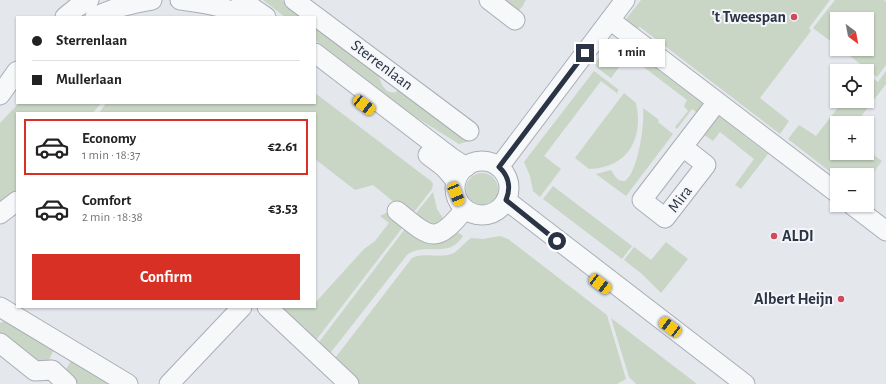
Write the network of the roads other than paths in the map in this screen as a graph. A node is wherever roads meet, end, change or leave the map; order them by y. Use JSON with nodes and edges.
{"nodes":[{"id":1,"x":90,"y":0,"type":"edge"},
{"id":2,"x":152,"y":0,"type":"edge"},
{"id":3,"x":180,"y":0,"type":"edge"},
{"id":4,"x":240,"y":0,"type":"edge"},
{"id":5,"x":294,"y":0,"type":"edge"},
{"id":6,"x":489,"y":0,"type":"edge"},
{"id":7,"x":625,"y":0,"type":"edge"},
{"id":8,"x":66,"y":16,"type":"edge"},
{"id":9,"x":97,"y":16,"type":"edge"},
{"id":10,"x":242,"y":16,"type":"edge"},
{"id":11,"x":264,"y":16,"type":"edge"},
{"id":12,"x":315,"y":16,"type":"edge"},
{"id":13,"x":316,"y":16,"type":"edge"},
{"id":14,"x":515,"y":20,"type":"dead end"},
{"id":15,"x":610,"y":20,"type":"junction"},
{"id":16,"x":316,"y":54,"type":"edge"},
{"id":17,"x":316,"y":68,"type":"edge"},
{"id":18,"x":16,"y":72,"type":"edge"},
{"id":19,"x":16,"y":82,"type":"edge"},
{"id":20,"x":1,"y":94,"type":"edge"},
{"id":21,"x":717,"y":102,"type":"junction"},
{"id":22,"x":469,"y":131,"type":"dead end"},
{"id":23,"x":683,"y":147,"type":"dead end"},
{"id":24,"x":499,"y":167,"type":"junction"},
{"id":25,"x":461,"y":174,"type":"junction"},
{"id":26,"x":830,"y":189,"type":"edge"},
{"id":27,"x":16,"y":202,"type":"edge"},
{"id":28,"x":503,"y":204,"type":"junction"},
{"id":29,"x":466,"y":209,"type":"junction"},
{"id":30,"x":397,"y":211,"type":"dead end"},
{"id":31,"x":861,"y":212,"type":"edge"},
{"id":32,"x":0,"y":214,"type":"edge"},
{"id":33,"x":886,"y":231,"type":"edge"},
{"id":34,"x":0,"y":306,"type":"edge"},
{"id":35,"x":241,"y":308,"type":"edge"},
{"id":36,"x":268,"y":308,"type":"edge"},
{"id":37,"x":0,"y":343,"type":"edge"},
{"id":38,"x":66,"y":346,"type":"junction"},
{"id":39,"x":52,"y":370,"type":"junction"},
{"id":40,"x":67,"y":384,"type":"edge"},
{"id":41,"x":128,"y":384,"type":"edge"},
{"id":42,"x":169,"y":384,"type":"edge"},
{"id":43,"x":349,"y":384,"type":"edge"},
{"id":44,"x":729,"y":384,"type":"edge"},
{"id":45,"x":745,"y":384,"type":"edge"}],
"edges":[{"from":1,"to":8,"type":"street"},
{"from":2,"to":9,"type":"street"},
{"from":3,"to":10,"type":"street"},
{"from":4,"to":11,"type":"street"},
{"from":5,"to":12,"type":"street","name":"Sterrenlaan"},
{"from":6,"to":14,"type":"street"},
{"from":7,"to":15,"type":"street"},
{"from":13,"to":22,"type":"street","name":"Sterrenlaan"},
{"from":15,"to":21,"type":"street"},
{"from":15,"to":24,"type":"street"},
{"from":16,"to":25,"type":"street","name":"Sterrenlaan"},
{"from":17,"to":25,"type":"street"},
{"from":18,"to":20,"type":"street"},
{"from":19,"to":20,"type":"street"},
{"from":21,"to":23,"type":"street"},
{"from":21,"to":26,"type":"street"},
{"from":24,"to":25,"type":"street"},
{"from":24,"to":28,"type":"street"},
{"from":25,"to":29,"type":"street"},
{"from":27,"to":32,"type":"street"},
{"from":28,"to":29,"type":"street"},
{"from":28,"to":44,"type":"street"},
{"from":28,"to":45,"type":"street"},
{"from":29,"to":30,"type":"street"},
{"from":31,"to":33,"type":"street"},
{"from":34,"to":38,"type":"street"},
{"from":35,"to":42,"type":"street"},
{"from":36,"to":43,"type":"street"},
{"from":37,"to":39,"type":"street"},
{"from":38,"to":39,"type":"street"},
{"from":38,"to":41,"type":"street"},
{"from":39,"to":40,"type":"street"}]}
